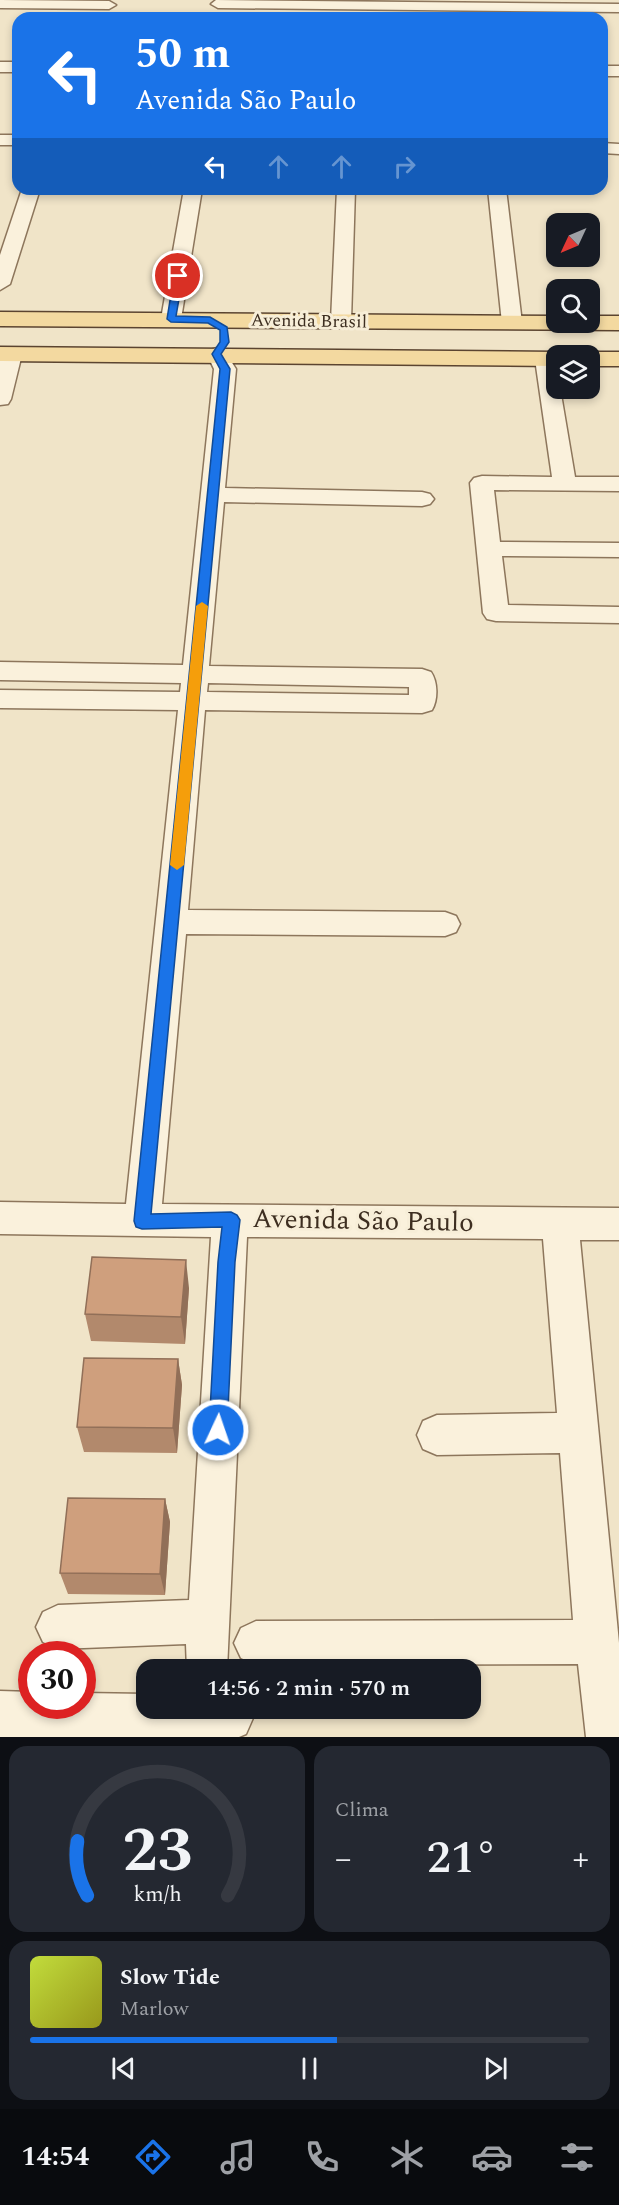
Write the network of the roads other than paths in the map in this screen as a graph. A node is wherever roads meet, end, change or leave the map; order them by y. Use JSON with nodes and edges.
{"nodes":[{"id":1,"x":0,"y":4,"type":"edge"},
{"id":2,"x":109,"y":5,"type":"dead end"},
{"id":3,"x":217,"y":7,"type":"edge"},
{"id":4,"x":343,"y":8,"type":"edge"},
{"id":5,"x":619,"y":8,"type":"edge"},
{"id":6,"x":471,"y":12,"type":"edge"},
{"id":7,"x":28,"y":195,"type":"edge"},
{"id":8,"x":192,"y":195,"type":"edge"},
{"id":9,"x":346,"y":195,"type":"edge"},
{"id":10,"x":498,"y":195,"type":"edge"},
{"id":11,"x":9,"y":227,"type":"edge"},
{"id":12,"x":0,"y":284,"type":"edge"},
{"id":13,"x":0,"y":319,"type":"edge"},
{"id":14,"x":66,"y":319,"type":"junction"},
{"id":15,"x":171,"y":319,"type":"junction"},
{"id":16,"x":210,"y":320,"type":"junction"},
{"id":17,"x":341,"y":321,"type":"junction"},
{"id":18,"x":512,"y":322,"type":"junction"},
{"id":19,"x":619,"y":323,"type":"edge"},
{"id":20,"x":6,"y":354,"type":"edge"},
{"id":21,"x":62,"y":354,"type":"junction"},
{"id":22,"x":217,"y":354,"type":"junction"},
{"id":23,"x":546,"y":359,"type":"edge"},
{"id":24,"x":600,"y":359,"type":"edge"},
{"id":25,"x":619,"y":359,"type":"edge"},
{"id":26,"x":0,"y":399,"type":"edge"},
{"id":27,"x":555,"y":399,"type":"edge"},
{"id":28,"x":565,"y":484,"type":"junction"},
{"id":29,"x":619,"y":484,"type":"edge"},
{"id":30,"x":213,"y":495,"type":"junction"},
{"id":31,"x":422,"y":499,"type":"dead end"},
{"id":32,"x":489,"y":549,"type":"junction"},
{"id":33,"x":619,"y":550,"type":"edge"},
{"id":34,"x":619,"y":615,"type":"edge"},
{"id":35,"x":0,"y":671,"type":"edge"},
{"id":36,"x":194,"y":688,"type":"junction"},
{"id":37,"x":0,"y":699,"type":"edge"},
{"id":38,"x":171,"y":922,"type":"junction"},
{"id":39,"x":445,"y":924,"type":"dead end"},
{"id":40,"x":0,"y":1218,"type":"edge"},
{"id":41,"x":231,"y":1220,"type":"junction"},
{"id":42,"x":142,"y":1221,"type":"junction"},
{"id":43,"x":560,"y":1223,"type":"junction"},
{"id":44,"x":619,"y":1224,"type":"edge"},
{"id":45,"x":578,"y":1433,"type":"junction"},
{"id":46,"x":437,"y":1435,"type":"dead end"},
{"id":47,"x":209,"y":1621,"type":"junction"},
{"id":48,"x":58,"y":1627,"type":"dead end"},
{"id":49,"x":597,"y":1642,"type":"junction"},
{"id":50,"x":256,"y":1643,"type":"dead end"},
{"id":51,"x":207,"y":1659,"type":"edge"},
{"id":52,"x":0,"y":1714,"type":"edge"},
{"id":53,"x":136,"y":1716,"type":"edge"},
{"id":54,"x":609,"y":1737,"type":"edge"}],
"edges":[{"from":1,"to":2,"type":"street"},
{"from":3,"to":4,"type":"street"},
{"from":4,"to":6,"type":"street"},
{"from":5,"to":6,"type":"street"},
{"from":7,"to":11,"type":"street"},
{"from":8,"to":15,"type":"street"},
{"from":9,"to":17,"type":"street"},
{"from":10,"to":18,"type":"street"},
{"from":11,"to":12,"type":"street"},
{"from":13,"to":14,"type":"main road","name":"Avenida Brasil"},
{"from":14,"to":15,"type":"main road","name":"Avenida Brasil"},
{"from":14,"to":21,"type":"main road"},
{"from":15,"to":16,"type":"main road","name":"Avenida Brasil"},
{"from":16,"to":17,"type":"main road","name":"Avenida Brasil"},
{"from":16,"to":22,"type":"main road"},
{"from":17,"to":18,"type":"main road","name":"Avenida Brasil"},
{"from":18,"to":19,"type":"main road","name":"Avenida Brasil"},
{"from":20,"to":21,"type":"main road","name":"Avenida Brasil"},
{"from":20,"to":26,"type":"street"},
{"from":21,"to":22,"type":"main road","name":"Avenida Brasil"},
{"from":22,"to":23,"type":"main road","name":"Avenida Brasil"},
{"from":22,"to":30,"type":"street"},
{"from":24,"to":25,"type":"main road"},
{"from":27,"to":28,"type":"street"},
{"from":28,"to":29,"type":"street"},
{"from":28,"to":32,"type":"street"},
{"from":30,"to":31,"type":"street"},
{"from":30,"to":36,"type":"street"},
{"from":32,"to":33,"type":"street"},
{"from":32,"to":34,"type":"street"},
{"from":35,"to":36,"type":"street"},
{"from":36,"to":36,"type":"street"},
{"from":36,"to":37,"type":"street"},
{"from":36,"to":38,"type":"street"},
{"from":38,"to":39,"type":"street"},
{"from":38,"to":42,"type":"street"},
{"from":40,"to":42,"type":"street","name":"Avenida São Paulo"},
{"from":41,"to":42,"type":"street","name":"Avenida São Paulo"},
{"from":41,"to":43,"type":"street","name":"Avenida São Paulo"},
{"from":41,"to":47,"type":"street"},
{"from":43,"to":44,"type":"street","name":"Avenida São Paulo"},
{"from":43,"to":45,"type":"street"},
{"from":45,"to":46,"type":"street"},
{"from":45,"to":49,"type":"street"},
{"from":47,"to":48,"type":"street"},
{"from":47,"to":51,"type":"street"},
{"from":49,"to":50,"type":"street"},
{"from":49,"to":54,"type":"street"},
{"from":52,"to":53,"type":"street"}]}
